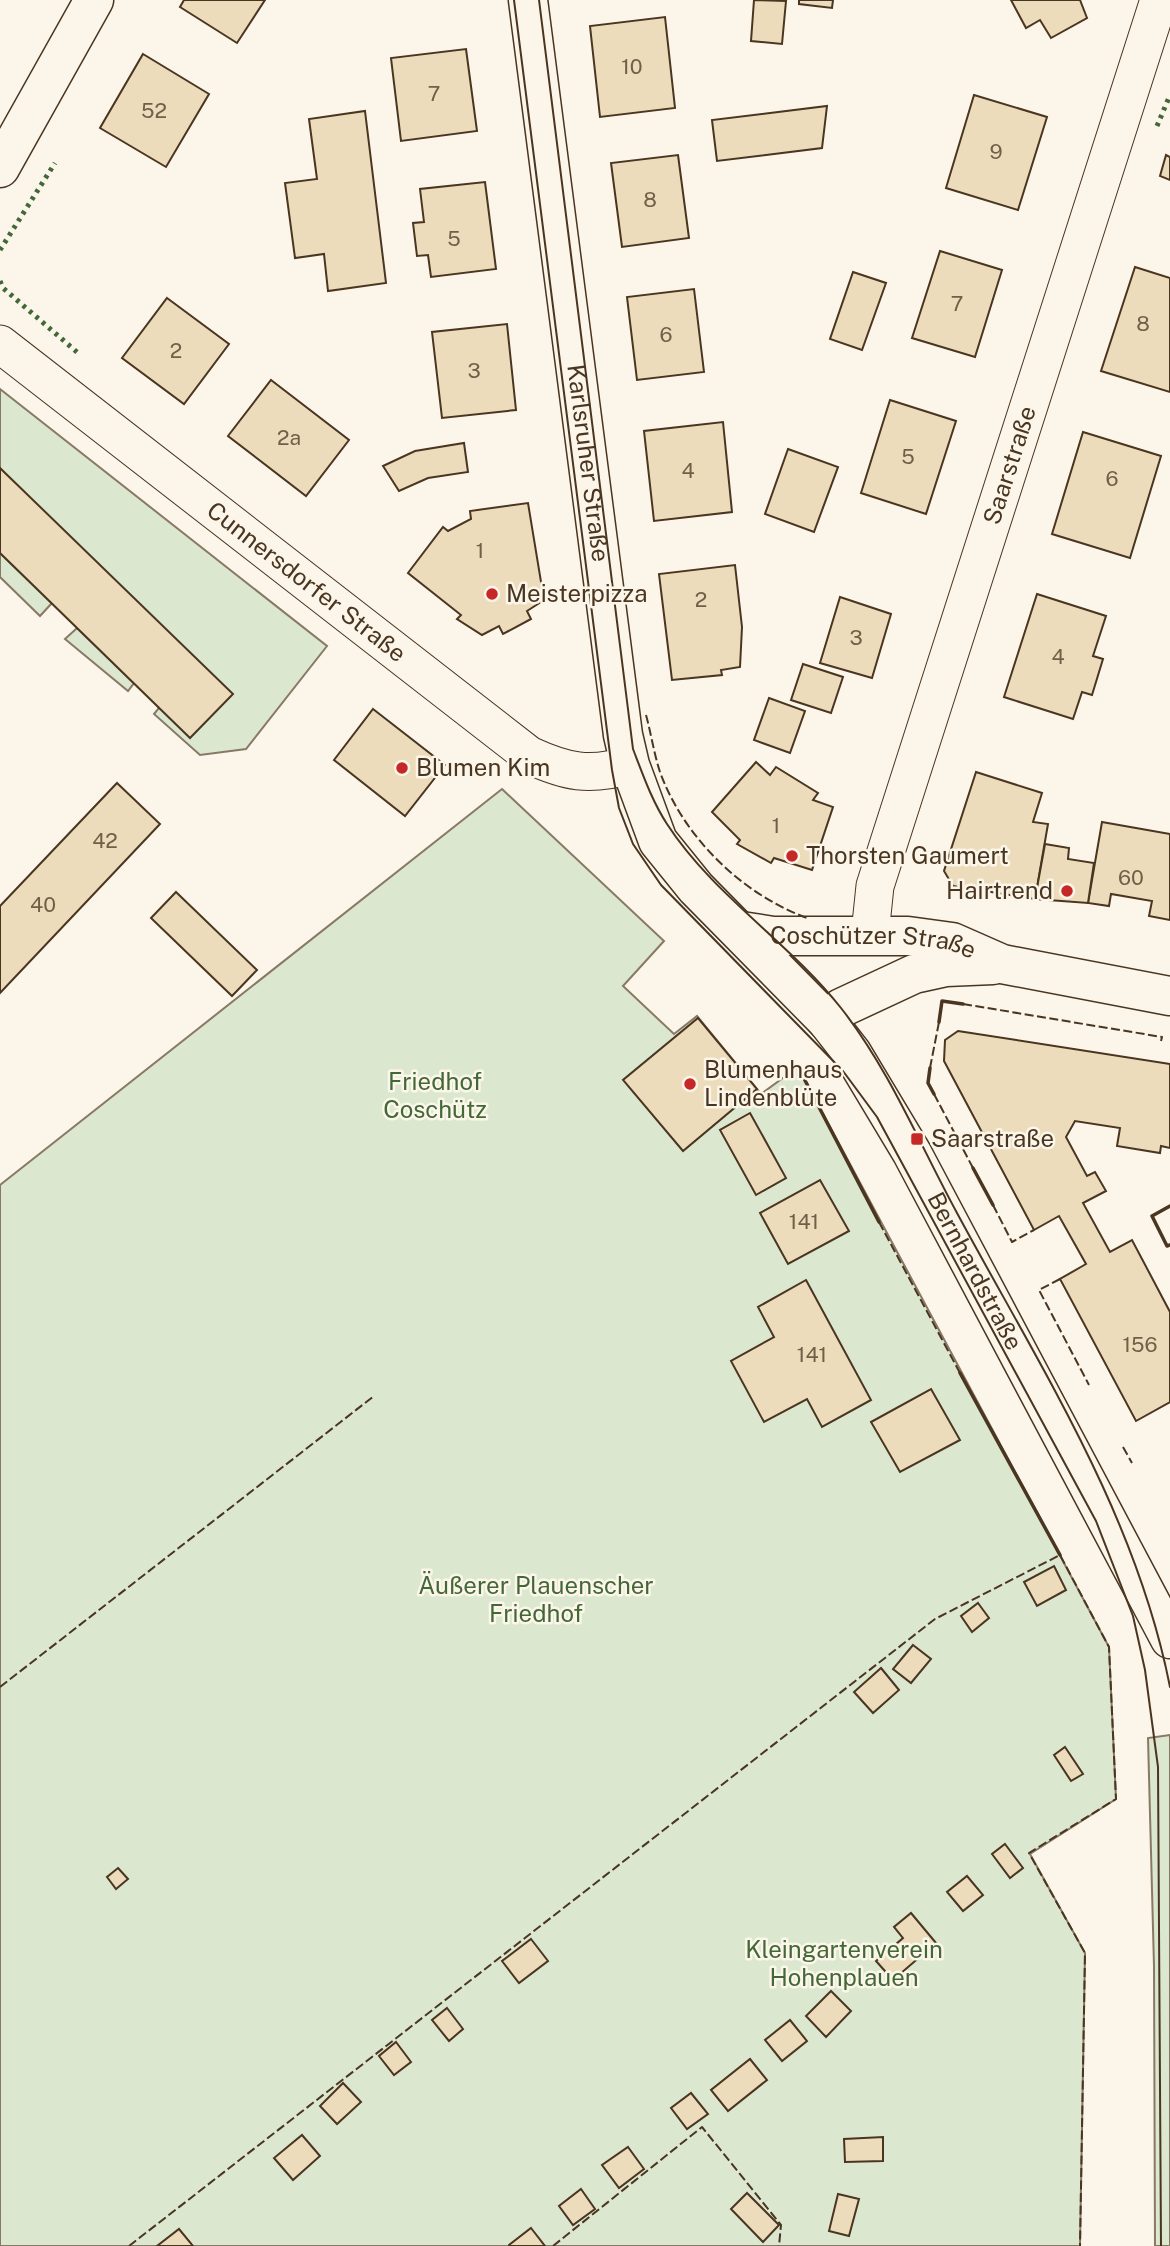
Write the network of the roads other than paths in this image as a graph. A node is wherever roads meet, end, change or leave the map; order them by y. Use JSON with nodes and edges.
{"nodes":[{"id":1,"x":94,"y":0,"type":"edge"},
{"id":2,"x":528,"y":0,"type":"edge"},
{"id":3,"x":1159,"y":0,"type":"edge"},
{"id":4,"x":0,"y":168,"type":"edge"},
{"id":5,"x":0,"y":344,"type":"edge"},
{"id":6,"x":630,"y":765,"type":"junction"},
{"id":7,"x":741,"y":930,"type":"junction"},
{"id":8,"x":870,"y":934,"type":"junction"},
{"id":9,"x":1002,"y":964,"type":"junction"},
{"id":10,"x":1170,"y":996,"type":"edge"},
{"id":11,"x":827,"y":1021,"type":"junction"},
{"id":12,"x":1170,"y":1639,"type":"edge"}],
"edges":[{"from":1,"to":4,"type":"street"},
{"from":2,"to":6,"type":"street","name":"Karlsruher Straße"},
{"from":3,"to":8,"type":"street","name":"Saarstraße"},
{"from":5,"to":6,"type":"street","name":"Cunnersdorfer Straße"},
{"from":6,"to":7,"type":"street","name":"Karlsruher Straße"},
{"from":7,"to":8,"type":"street","name":"Coschützer Straße"},
{"from":7,"to":11,"type":"street","name":"Bernhardstraße"},
{"from":8,"to":9,"type":"street","name":"Coschützer Straße"},
{"from":9,"to":10,"type":"street","name":"Coschützer Straße"},
{"from":9,"to":11,"type":"street","name":"Coschützer Straße"},
{"from":11,"to":12,"type":"street","name":"Bernhardstraße"}]}
